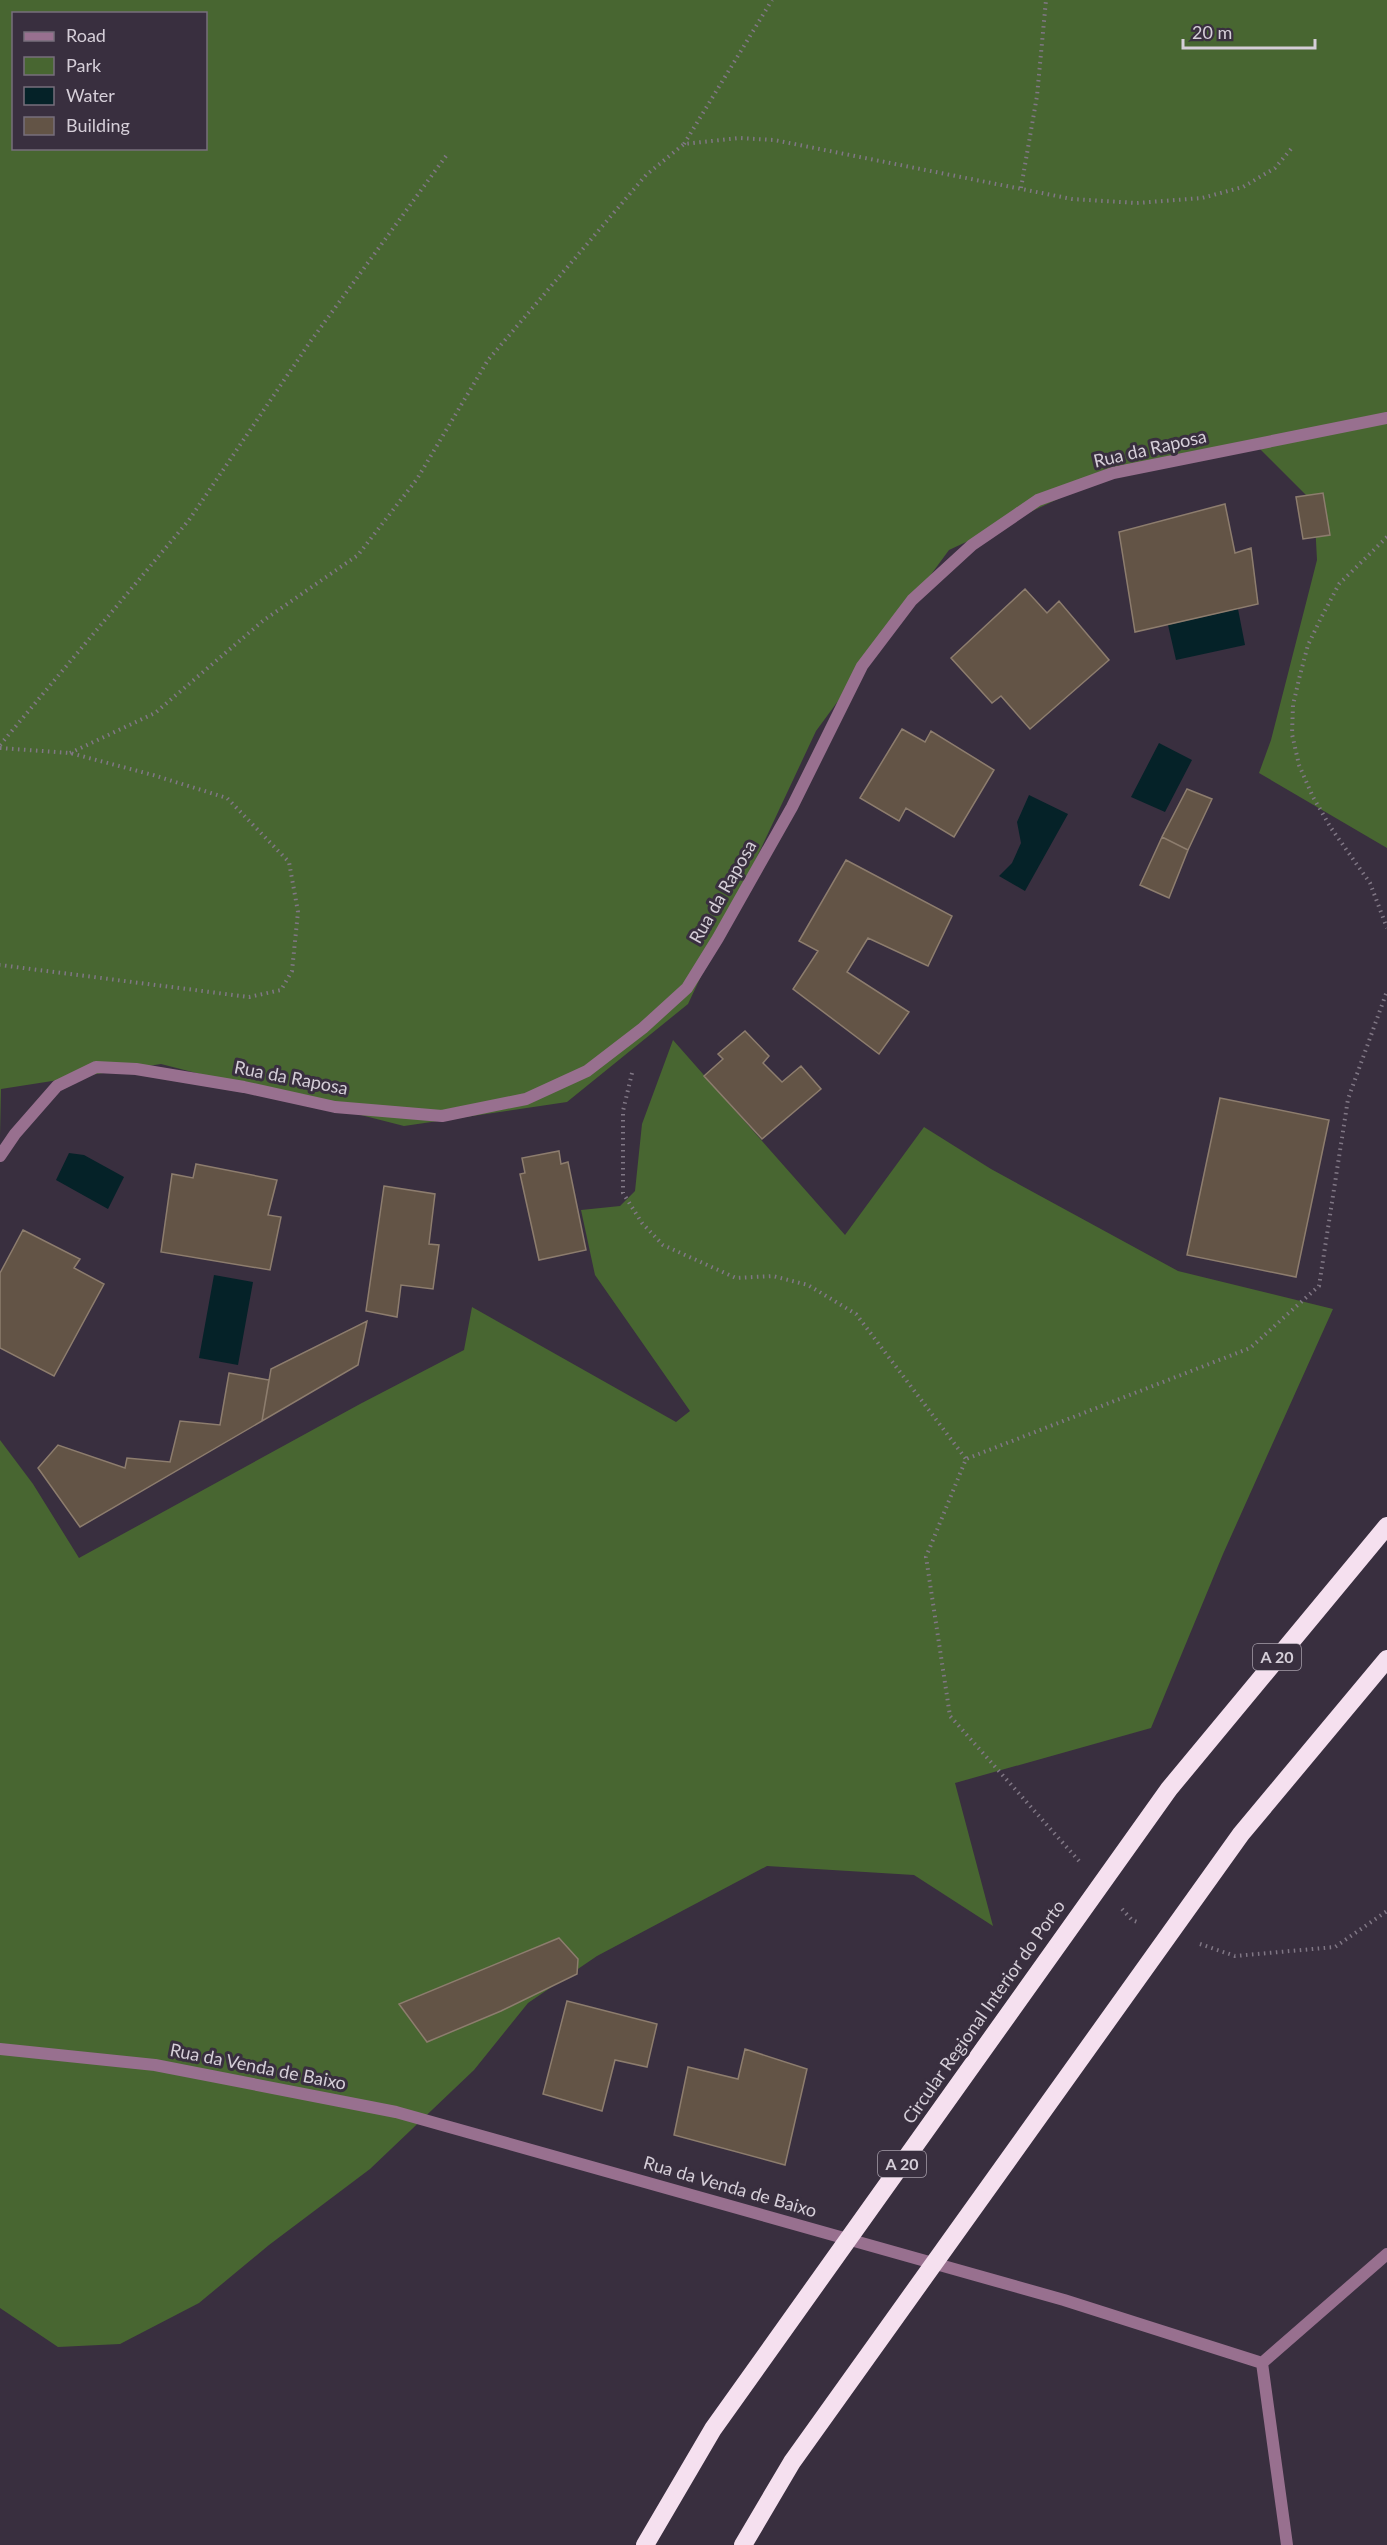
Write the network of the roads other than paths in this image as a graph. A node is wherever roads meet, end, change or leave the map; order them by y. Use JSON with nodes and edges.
{"nodes":[{"id":1,"x":1387,"y":418,"type":"edge"},
{"id":2,"x":0,"y":1156,"type":"edge"},
{"id":3,"x":1387,"y":1526,"type":"edge"},
{"id":4,"x":1387,"y":1659,"type":"edge"},
{"id":5,"x":0,"y":2049,"type":"edge"},
{"id":6,"x":1387,"y":2254,"type":"edge"},
{"id":7,"x":1262,"y":2363,"type":"junction"},
{"id":8,"x":645,"y":2545,"type":"edge"},
{"id":9,"x":743,"y":2545,"type":"edge"},
{"id":10,"x":1287,"y":2545,"type":"edge"}],
"edges":[{"from":1,"to":2,"type":"street","name":"Rua da Raposa"},
{"from":3,"to":8,"type":"highway","name":"Circular Regional Interior do Porto","number":"A 20"},
{"from":4,"to":9,"type":"highway"},
{"from":5,"to":7,"type":"street","name":"Rua da Venda de Baixo"},
{"from":6,"to":7,"type":"street"},
{"from":7,"to":10,"type":"street"}]}
